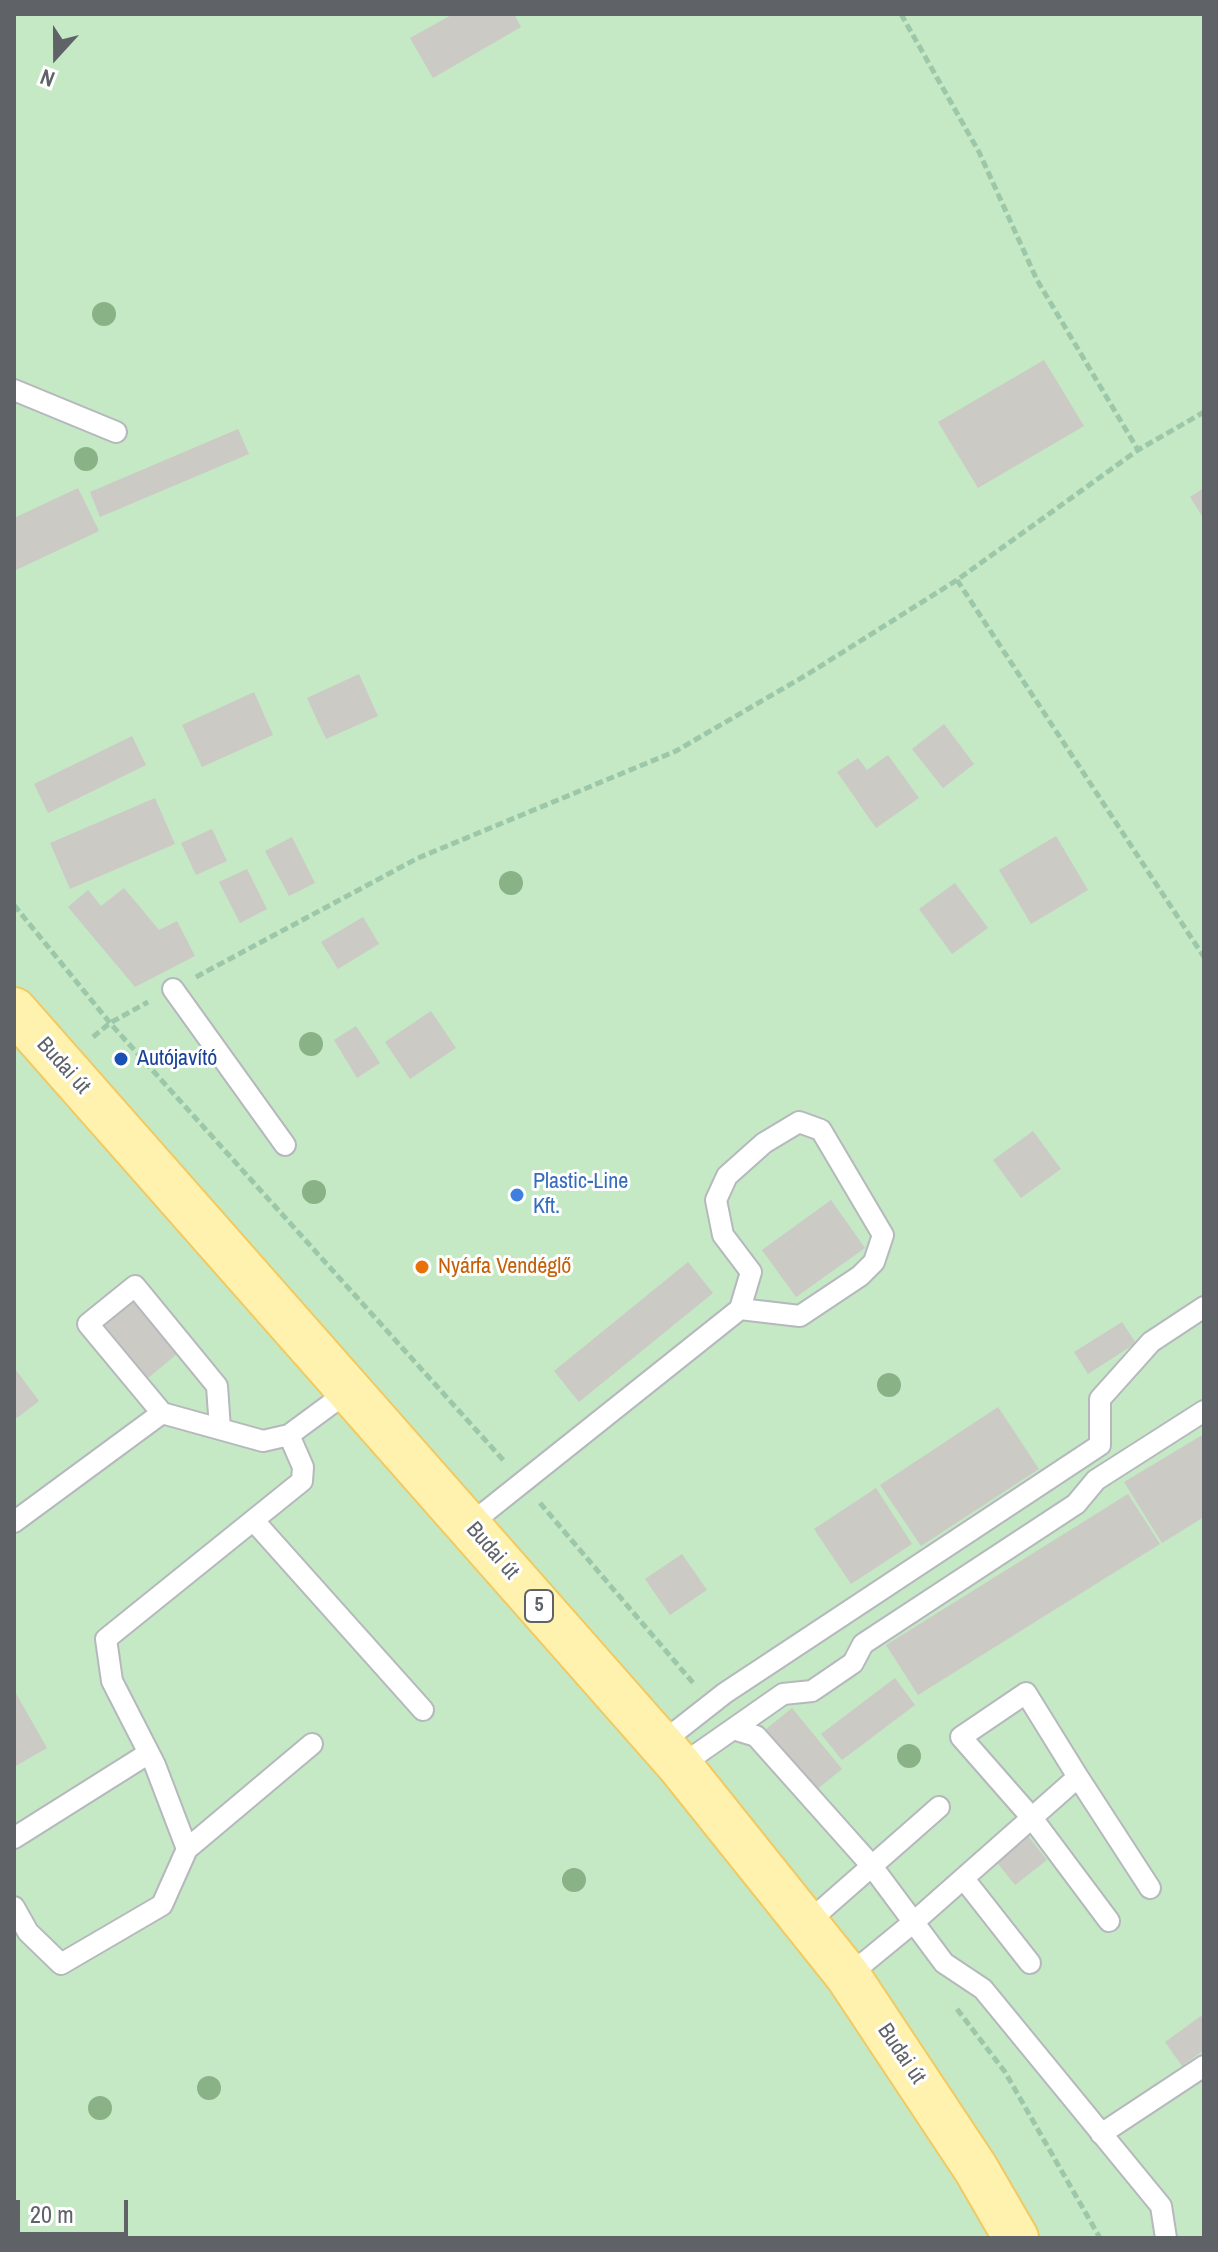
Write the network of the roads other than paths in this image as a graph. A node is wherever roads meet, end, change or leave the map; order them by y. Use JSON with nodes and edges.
{"nodes":[{"id":1,"x":14,"y":390,"type":"edge"},
{"id":2,"x":116,"y":432,"type":"dead end"},
{"id":3,"x":173,"y":989,"type":"road end"},
{"id":4,"x":14,"y":1010,"type":"edge"},
{"id":5,"x":285,"y":1145,"type":"dead end"},
{"id":6,"x":1204,"y":1307,"type":"edge"},
{"id":7,"x":740,"y":1309,"type":"junction"},
{"id":8,"x":350,"y":1390,"type":"junction"},
{"id":9,"x":1204,"y":1411,"type":"edge"},
{"id":10,"x":162,"y":1413,"type":"junction"},
{"id":11,"x":220,"y":1429,"type":"junction"},
{"id":12,"x":289,"y":1435,"type":"junction"},
{"id":13,"x":254,"y":1521,"type":"junction"},
{"id":14,"x":14,"y":1522,"type":"edge"},
{"id":15,"x":469,"y":1525,"type":"junction"},
{"id":16,"x":423,"y":1710,"type":"dead end"},
{"id":17,"x":733,"y":1729,"type":"junction"},
{"id":18,"x":312,"y":1744,"type":"dead end"},
{"id":19,"x":149,"y":1753,"type":"junction"},
{"id":20,"x":670,"y":1755,"type":"junction"},
{"id":21,"x":1078,"y":1777,"type":"junction"},
{"id":22,"x":939,"y":1807,"type":"dead end"},
{"id":23,"x":1032,"y":1818,"type":"junction"},
{"id":24,"x":14,"y":1838,"type":"edge"},
{"id":25,"x":187,"y":1849,"type":"junction"},
{"id":26,"x":871,"y":1865,"type":"junction"},
{"id":27,"x":964,"y":1879,"type":"junction"},
{"id":28,"x":1150,"y":1888,"type":"dead end"},
{"id":29,"x":14,"y":1907,"type":"edge"},
{"id":30,"x":915,"y":1921,"type":"junction"},
{"id":31,"x":1109,"y":1921,"type":"dead end"},
{"id":32,"x":807,"y":1923,"type":"junction"},
{"id":33,"x":1030,"y":1963,"type":"dead end"},
{"id":34,"x":848,"y":1976,"type":"junction"},
{"id":35,"x":1204,"y":2066,"type":"edge"},
{"id":36,"x":1101,"y":2134,"type":"junction"},
{"id":37,"x":1016,"y":2238,"type":"edge"},
{"id":38,"x":1166,"y":2238,"type":"edge"}],
"edges":[{"from":1,"to":2,"type":"lane"},
{"from":3,"to":5,"type":"lane"},
{"from":4,"to":8,"type":"main road","name":"Budai út","number":"5"},
{"from":6,"to":20,"type":"lane"},
{"from":7,"to":7,"type":"lane"},
{"from":7,"to":15,"type":"lane"},
{"from":8,"to":12,"type":"lane"},
{"from":8,"to":15,"type":"main road","name":"Budai út","number":"5"},
{"from":9,"to":17,"type":"lane"},
{"from":10,"to":11,"type":"lane"},
{"from":10,"to":11,"type":"lane"},
{"from":10,"to":14,"type":"lane"},
{"from":11,"to":12,"type":"lane"},
{"from":12,"to":13,"type":"lane"},
{"from":13,"to":16,"type":"lane"},
{"from":13,"to":19,"type":"lane"},
{"from":15,"to":20,"type":"main road","name":"Budai út","number":"5"},
{"from":17,"to":20,"type":"lane"},
{"from":17,"to":26,"type":"lane"},
{"from":18,"to":25,"type":"lane"},
{"from":19,"to":24,"type":"lane"},
{"from":19,"to":25,"type":"lane"},
{"from":20,"to":32,"type":"main road","name":"Budai út","number":"5"},
{"from":21,"to":23,"type":"lane"},
{"from":21,"to":23,"type":"lane"},
{"from":21,"to":28,"type":"lane"},
{"from":22,"to":26,"type":"lane"},
{"from":23,"to":27,"type":"lane"},
{"from":23,"to":31,"type":"lane"},
{"from":25,"to":29,"type":"lane"},
{"from":26,"to":30,"type":"lane"},
{"from":26,"to":32,"type":"lane"},
{"from":27,"to":30,"type":"lane"},
{"from":27,"to":33,"type":"lane"},
{"from":30,"to":34,"type":"lane"},
{"from":30,"to":36,"type":"lane"},
{"from":32,"to":34,"type":"main road","name":"Budai út","number":"5"},
{"from":34,"to":37,"type":"main road","name":"Budai út","number":"5"},
{"from":35,"to":36,"type":"lane"},
{"from":36,"to":38,"type":"lane"}]}
